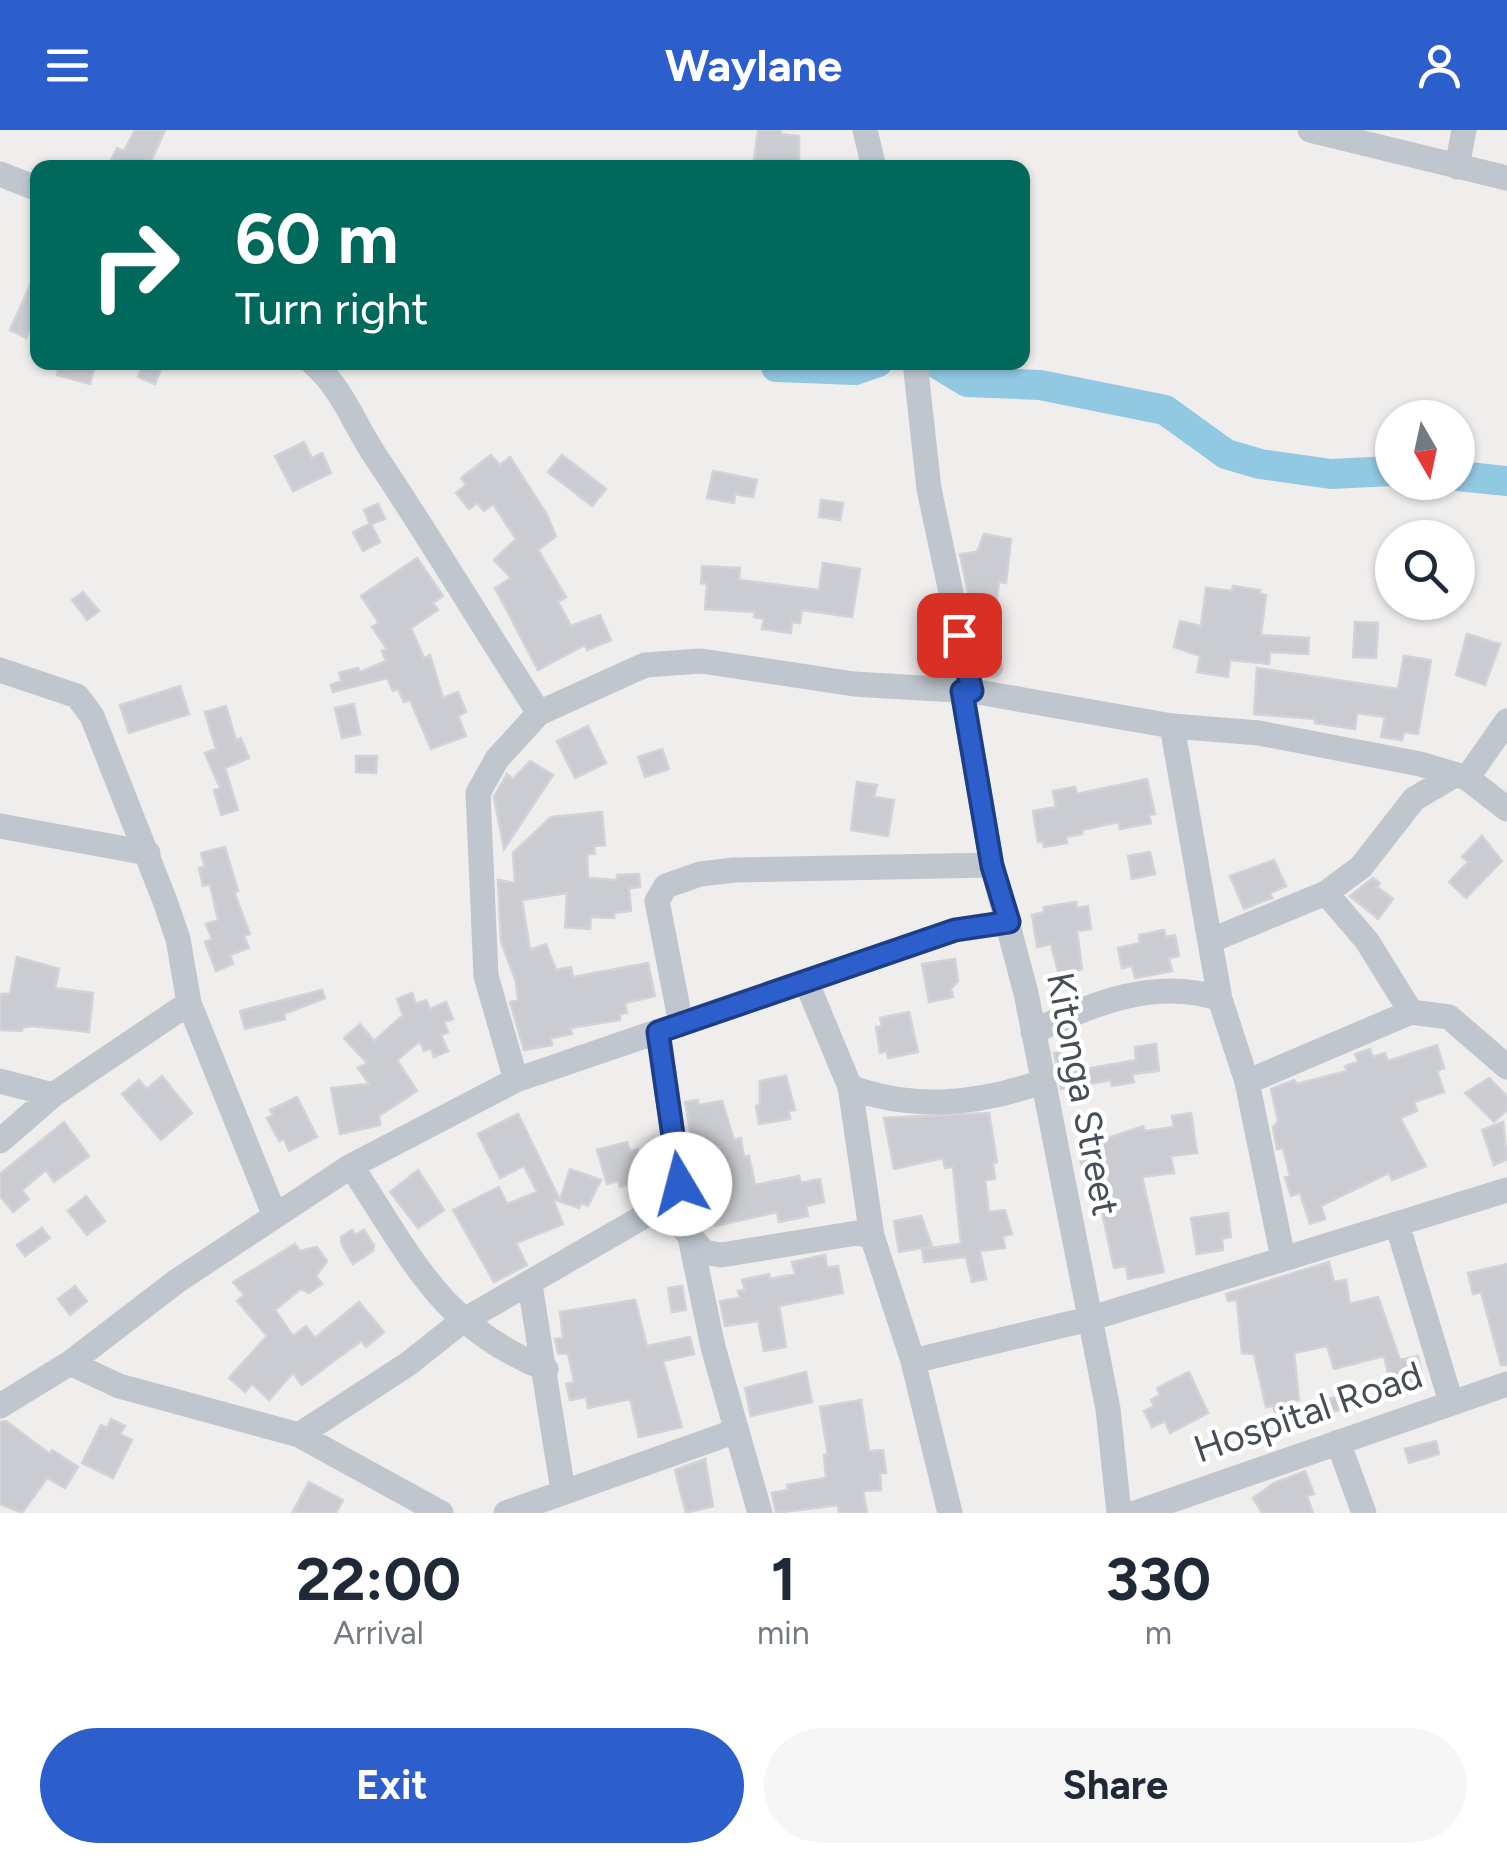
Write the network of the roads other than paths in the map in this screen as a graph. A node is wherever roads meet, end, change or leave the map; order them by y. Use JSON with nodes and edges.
{"nodes":[{"id":1,"x":864,"y":130,"type":"edge"},
{"id":2,"x":1310,"y":130,"type":"edge"},
{"id":3,"x":1464,"y":130,"type":"edge"},
{"id":4,"x":872,"y":160,"type":"edge"},
{"id":5,"x":1457,"y":167,"type":"junction"},
{"id":6,"x":0,"y":174,"type":"edge"},
{"id":7,"x":1507,"y":178,"type":"edge"},
{"id":8,"x":30,"y":186,"type":"edge"},
{"id":9,"x":321,"y":370,"type":"edge"},
{"id":10,"x":916,"y":370,"type":"edge"},
{"id":11,"x":0,"y":670,"type":"edge"},
{"id":12,"x":967,"y":691,"type":"junction"},
{"id":13,"x":539,"y":712,"type":"junction"},
{"id":14,"x":1507,"y":721,"type":"edge"},
{"id":15,"x":1172,"y":726,"type":"junction"},
{"id":16,"x":1460,"y":777,"type":"junction"},
{"id":17,"x":1507,"y":809,"type":"edge"},
{"id":18,"x":0,"y":826,"type":"edge"},
{"id":19,"x":148,"y":853,"type":"junction"},
{"id":20,"x":992,"y":866,"type":"junction"},
{"id":21,"x":1326,"y":893,"type":"junction"},
{"id":22,"x":1009,"y":922,"type":"junction"},
{"id":23,"x":1212,"y":940,"type":"junction"},
{"id":24,"x":806,"y":981,"type":"junction"},
{"id":25,"x":1220,"y":999,"type":"junction"},
{"id":26,"x":190,"y":1003,"type":"junction"},
{"id":27,"x":1412,"y":1012,"type":"junction"},
{"id":28,"x":669,"y":1028,"type":"junction"},
{"id":29,"x":1033,"y":1032,"type":"junction"},
{"id":30,"x":1507,"y":1067,"type":"edge"},
{"id":31,"x":516,"y":1080,"type":"junction"},
{"id":32,"x":0,"y":1081,"type":"edge"},
{"id":33,"x":1042,"y":1082,"type":"junction"},
{"id":34,"x":1247,"y":1082,"type":"junction"},
{"id":35,"x":850,"y":1088,"type":"junction"},
{"id":36,"x":52,"y":1095,"type":"junction"},
{"id":37,"x":0,"y":1141,"type":"edge"},
{"id":38,"x":351,"y":1166,"type":"junction"},
{"id":39,"x":1507,"y":1190,"type":"edge"},
{"id":40,"x":669,"y":1212,"type":"junction"},
{"id":41,"x":275,"y":1216,"type":"junction"},
{"id":42,"x":1396,"y":1224,"type":"junction"},
{"id":43,"x":690,"y":1236,"type":"junction"},
{"id":44,"x":872,"y":1236,"type":"junction"},
{"id":45,"x":1283,"y":1258,"type":"junction"},
{"id":46,"x":530,"y":1285,"type":"junction"},
{"id":47,"x":1088,"y":1319,"type":"junction"},
{"id":48,"x":462,"y":1322,"type":"junction"},
{"id":49,"x":914,"y":1361,"type":"junction"},
{"id":50,"x":70,"y":1363,"type":"junction"},
{"id":51,"x":546,"y":1369,"type":"junction"},
{"id":52,"x":1507,"y":1384,"type":"edge"},
{"id":53,"x":1451,"y":1402,"type":"junction"},
{"id":54,"x":0,"y":1406,"type":"edge"},
{"id":55,"x":736,"y":1431,"type":"junction"},
{"id":56,"x":299,"y":1435,"type":"junction"},
{"id":57,"x":1338,"y":1442,"type":"junction"},
{"id":58,"x":563,"y":1491,"type":"junction"},
{"id":59,"x":441,"y":1513,"type":"edge"},
{"id":60,"x":506,"y":1513,"type":"edge"},
{"id":61,"x":760,"y":1513,"type":"edge"},
{"id":62,"x":950,"y":1513,"type":"edge"},
{"id":63,"x":1119,"y":1513,"type":"edge"},
{"id":64,"x":1135,"y":1513,"type":"edge"},
{"id":65,"x":1364,"y":1513,"type":"edge"}],
"edges":[{"from":1,"to":4,"type":"street"},
{"from":2,"to":5,"type":"street"},
{"from":3,"to":5,"type":"street"},
{"from":5,"to":7,"type":"street"},
{"from":6,"to":8,"type":"street"},
{"from":9,"to":13,"type":"street"},
{"from":10,"to":12,"type":"street","name":"Kitonga Street"},
{"from":11,"to":19,"type":"street"},
{"from":12,"to":13,"type":"street"},
{"from":12,"to":15,"type":"street"},
{"from":12,"to":20,"type":"street","name":"Kitonga Street"},
{"from":13,"to":31,"type":"street"},
{"from":14,"to":16,"type":"street"},
{"from":15,"to":16,"type":"street"},
{"from":15,"to":23,"type":"street"},
{"from":16,"to":17,"type":"street"},
{"from":16,"to":21,"type":"street"},
{"from":18,"to":19,"type":"street"},
{"from":19,"to":26,"type":"street"},
{"from":20,"to":22,"type":"street","name":"Kitonga Street"},
{"from":20,"to":28,"type":"street"},
{"from":21,"to":23,"type":"street"},
{"from":21,"to":27,"type":"street"},
{"from":22,"to":24,"type":"street"},
{"from":22,"to":29,"type":"street","name":"Kitonga Street"},
{"from":23,"to":25,"type":"street"},
{"from":24,"to":28,"type":"street"},
{"from":24,"to":35,"type":"street"},
{"from":25,"to":29,"type":"street"},
{"from":25,"to":34,"type":"street"},
{"from":26,"to":36,"type":"street"},
{"from":26,"to":41,"type":"street"},
{"from":27,"to":30,"type":"street"},
{"from":27,"to":34,"type":"street"},
{"from":28,"to":31,"type":"street"},
{"from":28,"to":40,"type":"street"},
{"from":29,"to":33,"type":"street","name":"Kitonga Street"},
{"from":31,"to":38,"type":"street"},
{"from":32,"to":36,"type":"street"},
{"from":33,"to":35,"type":"street"},
{"from":33,"to":47,"type":"street","name":"Kitonga Street"},
{"from":34,"to":45,"type":"street"},
{"from":35,"to":44,"type":"street"},
{"from":36,"to":37,"type":"street"},
{"from":38,"to":41,"type":"street"},
{"from":38,"to":48,"type":"street"},
{"from":39,"to":42,"type":"street"},
{"from":40,"to":43,"type":"street"},
{"from":40,"to":46,"type":"street"},
{"from":41,"to":50,"type":"street"},
{"from":42,"to":45,"type":"street"},
{"from":42,"to":53,"type":"street"},
{"from":43,"to":44,"type":"street"},
{"from":43,"to":55,"type":"street"},
{"from":44,"to":49,"type":"street"},
{"from":45,"to":47,"type":"street"},
{"from":46,"to":48,"type":"street"},
{"from":46,"to":51,"type":"street"},
{"from":47,"to":49,"type":"street"},
{"from":47,"to":63,"type":"street","name":"Kitonga Street"},
{"from":48,"to":51,"type":"street"},
{"from":48,"to":56,"type":"street"},
{"from":49,"to":62,"type":"street"},
{"from":50,"to":54,"type":"street"},
{"from":50,"to":56,"type":"street"},
{"from":51,"to":58,"type":"street"},
{"from":52,"to":53,"type":"street","name":"Hospital Road"},
{"from":53,"to":57,"type":"street","name":"Hospital Road"},
{"from":55,"to":58,"type":"street"},
{"from":55,"to":61,"type":"street"},
{"from":56,"to":59,"type":"street"},
{"from":57,"to":64,"type":"street","name":"Hospital Road"},
{"from":57,"to":65,"type":"street"},
{"from":58,"to":60,"type":"street"}]}
